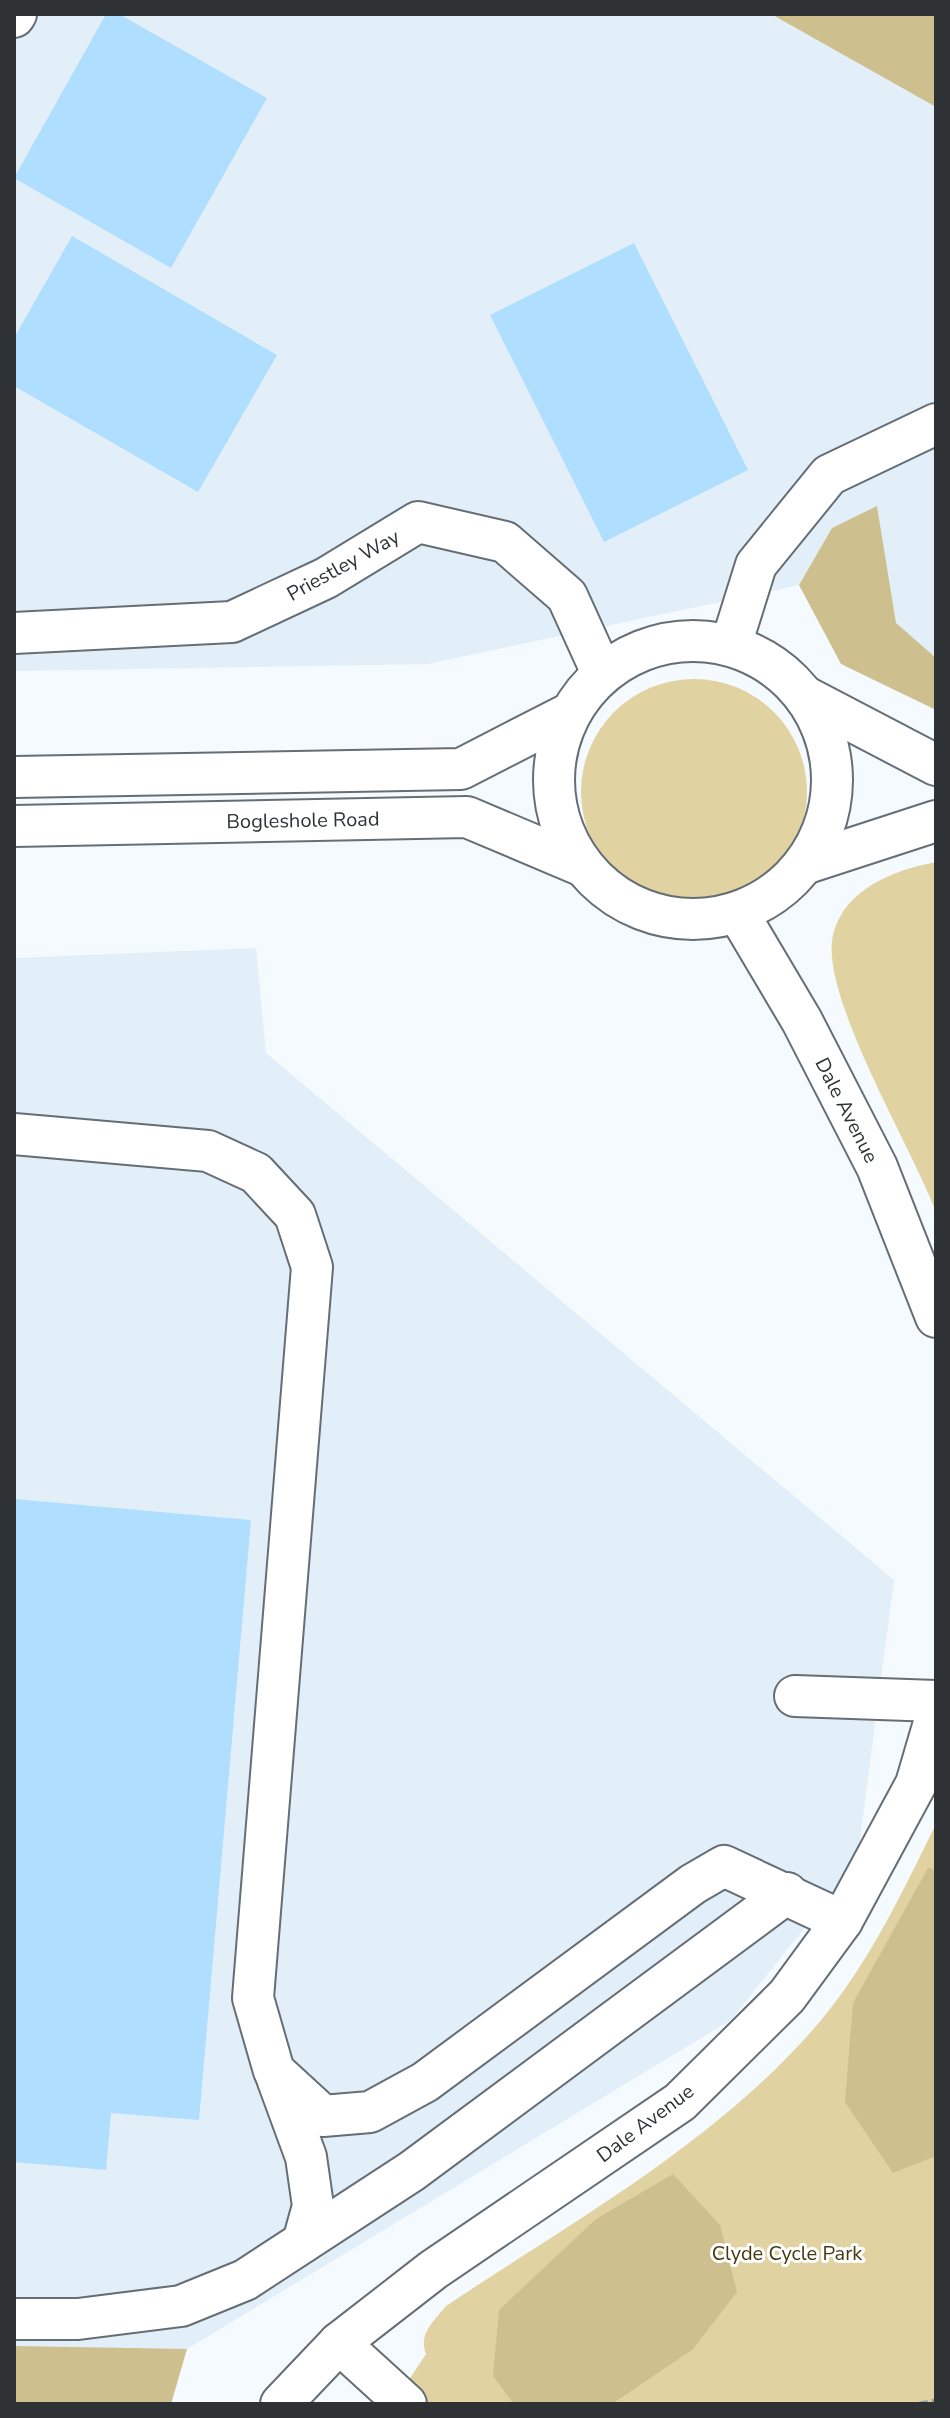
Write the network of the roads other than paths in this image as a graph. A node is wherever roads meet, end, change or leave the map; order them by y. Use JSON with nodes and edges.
{"nodes":[{"id":1,"x":936,"y":424,"type":"edge"},
{"id":2,"x":14,"y":633,"type":"edge"},
{"id":3,"x":731,"y":645,"type":"junction"},
{"id":4,"x":602,"y":673,"type":"junction"},
{"id":5,"x":806,"y":697,"type":"junction"},
{"id":6,"x":570,"y":713,"type":"junction"},
{"id":7,"x":936,"y":765,"type":"edge"},
{"id":8,"x":14,"y":777,"type":"edge"},
{"id":9,"x":936,"y":821,"type":"edge"},
{"id":10,"x":14,"y":826,"type":"edge"},
{"id":11,"x":807,"y":863,"type":"junction"},
{"id":12,"x":583,"y":866,"type":"junction"},
{"id":13,"x":738,"y":913,"type":"junction"},
{"id":14,"x":14,"y":1134,"type":"edge"},
{"id":15,"x":936,"y":1317,"type":"edge"},
{"id":16,"x":795,"y":1696,"type":"dead end"},
{"id":17,"x":936,"y":1701,"type":"edge"},
{"id":18,"x":936,"y":1716,"type":"edge"},
{"id":19,"x":787,"y":1893,"type":"junction"},
{"id":20,"x":842,"y":1921,"type":"junction"},
{"id":21,"x":274,"y":2071,"type":"junction"},
{"id":22,"x":303,"y":2242,"type":"junction"},
{"id":23,"x":14,"y":2319,"type":"edge"},
{"id":24,"x":339,"y":2343,"type":"junction"},
{"id":25,"x":281,"y":2404,"type":"edge"},
{"id":26,"x":406,"y":2404,"type":"edge"}],
"edges":[{"from":1,"to":3,"type":"street"},
{"from":2,"to":4,"type":"street","name":"Priestley Way"},
{"from":3,"to":4,"type":"street"},
{"from":3,"to":5,"type":"street"},
{"from":4,"to":6,"type":"street"},
{"from":5,"to":7,"type":"street"},
{"from":5,"to":11,"type":"street"},
{"from":6,"to":8,"type":"street"},
{"from":6,"to":12,"type":"street"},
{"from":9,"to":11,"type":"street"},
{"from":10,"to":12,"type":"street","name":"Bogleshole Road"},
{"from":11,"to":13,"type":"street"},
{"from":12,"to":13,"type":"street"},
{"from":13,"to":15,"type":"street","name":"Dale Avenue"},
{"from":14,"to":21,"type":"street"},
{"from":16,"to":17,"type":"street"},
{"from":18,"to":20,"type":"street","name":"Dale Avenue"},
{"from":19,"to":20,"type":"street"},
{"from":19,"to":21,"type":"street"},
{"from":19,"to":22,"type":"street"},
{"from":20,"to":24,"type":"street","name":"Dale Avenue"},
{"from":21,"to":22,"type":"street"},
{"from":22,"to":23,"type":"street"},
{"from":24,"to":25,"type":"street","name":"Dale Avenue"},
{"from":24,"to":26,"type":"street"}]}
